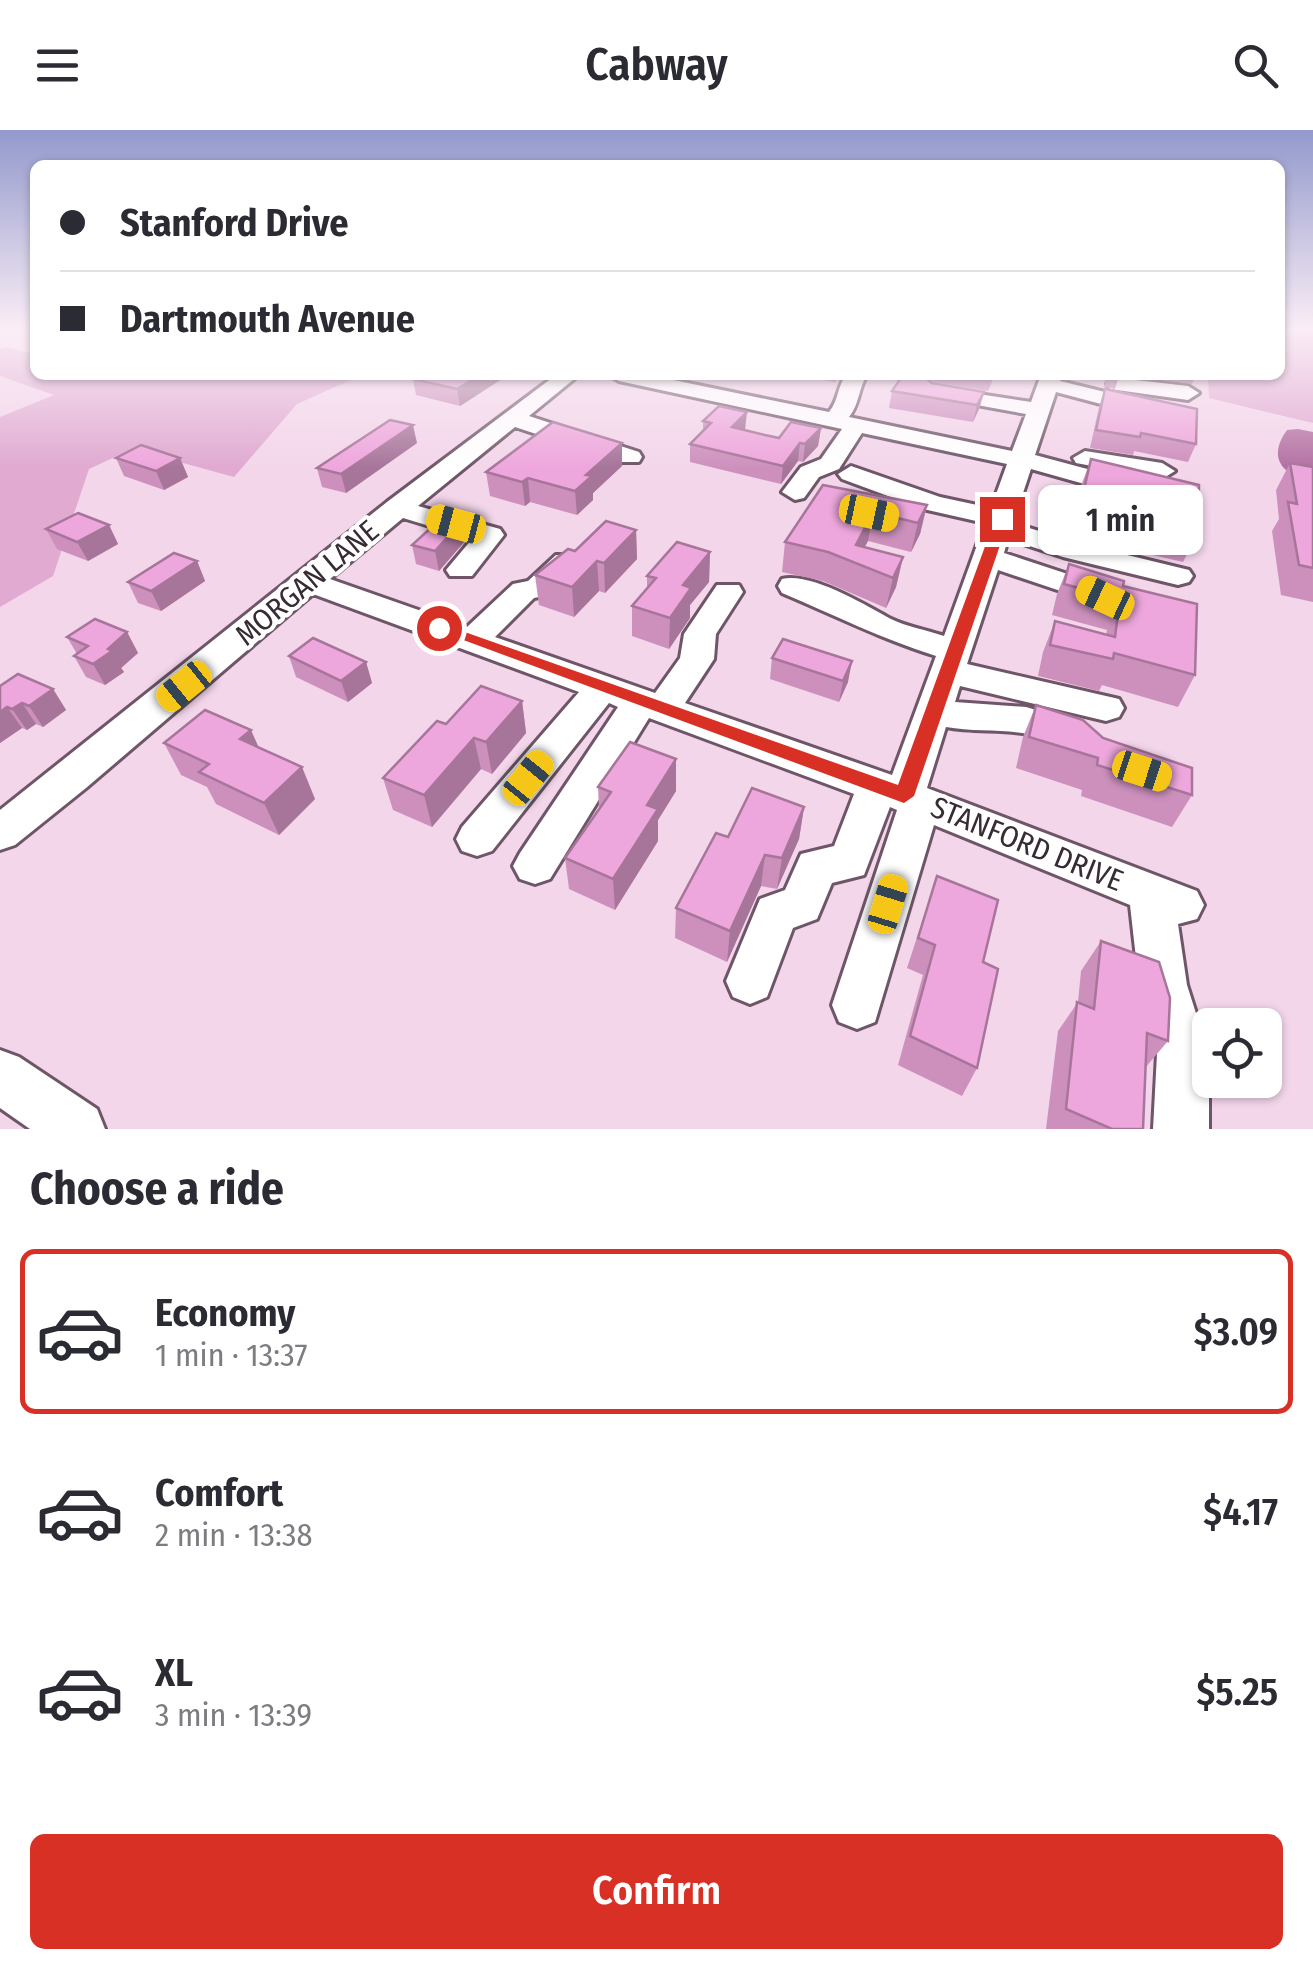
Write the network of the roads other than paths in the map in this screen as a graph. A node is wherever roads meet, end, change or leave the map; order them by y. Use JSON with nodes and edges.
{"nodes":[{"id":1,"x":562,"y":380,"type":"edge"},
{"id":2,"x":657,"y":380,"type":"edge"},
{"id":3,"x":853,"y":380,"type":"edge"},
{"id":4,"x":688,"y":384,"type":"edge"},
{"id":5,"x":1052,"y":386,"type":"edge"},
{"id":6,"x":929,"y":390,"type":"edge"},
{"id":7,"x":1188,"y":393,"type":"dead end"},
{"id":8,"x":1170,"y":414,"type":"edge"},
{"id":9,"x":512,"y":418,"type":"junction"},
{"id":10,"x":846,"y":423,"type":"junction"},
{"id":11,"x":1025,"y":454,"type":"junction"},
{"id":12,"x":630,"y":457,"type":"dead end"},
{"id":13,"x":851,"y":474,"type":"dead end"},
{"id":14,"x":1160,"y":483,"type":"edge"},
{"id":15,"x":795,"y":492,"type":"dead end"},
{"id":16,"x":397,"y":508,"type":"junction"},
{"id":17,"x":895,"y":518,"type":"edge"},
{"id":18,"x":996,"y":535,"type":"junction"},
{"id":19,"x":574,"y":554,"type":"edge"},
{"id":20,"x":461,"y":570,"type":"dead end"},
{"id":21,"x":1178,"y":576,"type":"dead end"},
{"id":22,"x":307,"y":581,"type":"junction"},
{"id":23,"x":793,"y":586,"type":"dead end"},
{"id":24,"x":728,"y":592,"type":"dead end"},
{"id":25,"x":1124,"y":602,"type":"edge"},
{"id":26,"x":472,"y":640,"type":"junction"},
{"id":27,"x":952,"y":661,"type":"junction"},
{"id":28,"x":603,"y":687,"type":"junction"},
{"id":29,"x":652,"y":705,"type":"junction"},
{"id":30,"x":1106,"y":708,"type":"dead end"},
{"id":31,"x":933,"y":712,"type":"junction"},
{"id":32,"x":1101,"y":756,"type":"edge"},
{"id":33,"x":900,"y":794,"type":"junction"},
{"id":34,"x":0,"y":833,"type":"edge"},
{"id":35,"x":477,"y":839,"type":"dead end"},
{"id":36,"x":535,"y":866,"type":"dead end"},
{"id":37,"x":750,"y":981,"type":"dead end"},
{"id":38,"x":857,"y":1005,"type":"dead end"},
{"id":39,"x":0,"y":1076,"type":"edge"},
{"id":40,"x":77,"y":1129,"type":"edge"},
{"id":41,"x":1182,"y":1129,"type":"edge"}],
"edges":[{"from":1,"to":9,"type":"street","name":"MORGAN LANE"},
{"from":2,"to":4,"type":"street"},
{"from":3,"to":10,"type":"street"},
{"from":4,"to":10,"type":"street"},
{"from":5,"to":6,"type":"street"},
{"from":5,"to":7,"type":"street"},
{"from":5,"to":8,"type":"street"},
{"from":5,"to":11,"type":"street"},
{"from":9,"to":12,"type":"street"},
{"from":9,"to":16,"type":"street","name":"MORGAN LANE"},
{"from":10,"to":11,"type":"street"},
{"from":10,"to":15,"type":"street"},
{"from":11,"to":14,"type":"street"},
{"from":11,"to":18,"type":"street"},
{"from":13,"to":18,"type":"street"},
{"from":16,"to":20,"type":"street"},
{"from":16,"to":22,"type":"street","name":"MORGAN LANE"},
{"from":17,"to":18,"type":"street"},
{"from":18,"to":21,"type":"street"},
{"from":18,"to":25,"type":"street"},
{"from":18,"to":27,"type":"street"},
{"from":19,"to":26,"type":"street"},
{"from":22,"to":26,"type":"street","name":"STANFORD DRIVE"},
{"from":22,"to":34,"type":"street","name":"MORGAN LANE"},
{"from":23,"to":27,"type":"street"},
{"from":24,"to":29,"type":"street"},
{"from":26,"to":28,"type":"street","name":"STANFORD DRIVE"},
{"from":27,"to":30,"type":"street"},
{"from":27,"to":31,"type":"street"},
{"from":28,"to":29,"type":"street","name":"STANFORD DRIVE"},
{"from":28,"to":35,"type":"street"},
{"from":29,"to":33,"type":"street","name":"STANFORD DRIVE"},
{"from":29,"to":36,"type":"street"},
{"from":31,"to":32,"type":"street"},
{"from":31,"to":33,"type":"street"},
{"from":33,"to":37,"type":"street"},
{"from":33,"to":38,"type":"street"},
{"from":33,"to":41,"type":"street","name":"STANFORD DRIVE"},
{"from":39,"to":40,"type":"street"}]}
